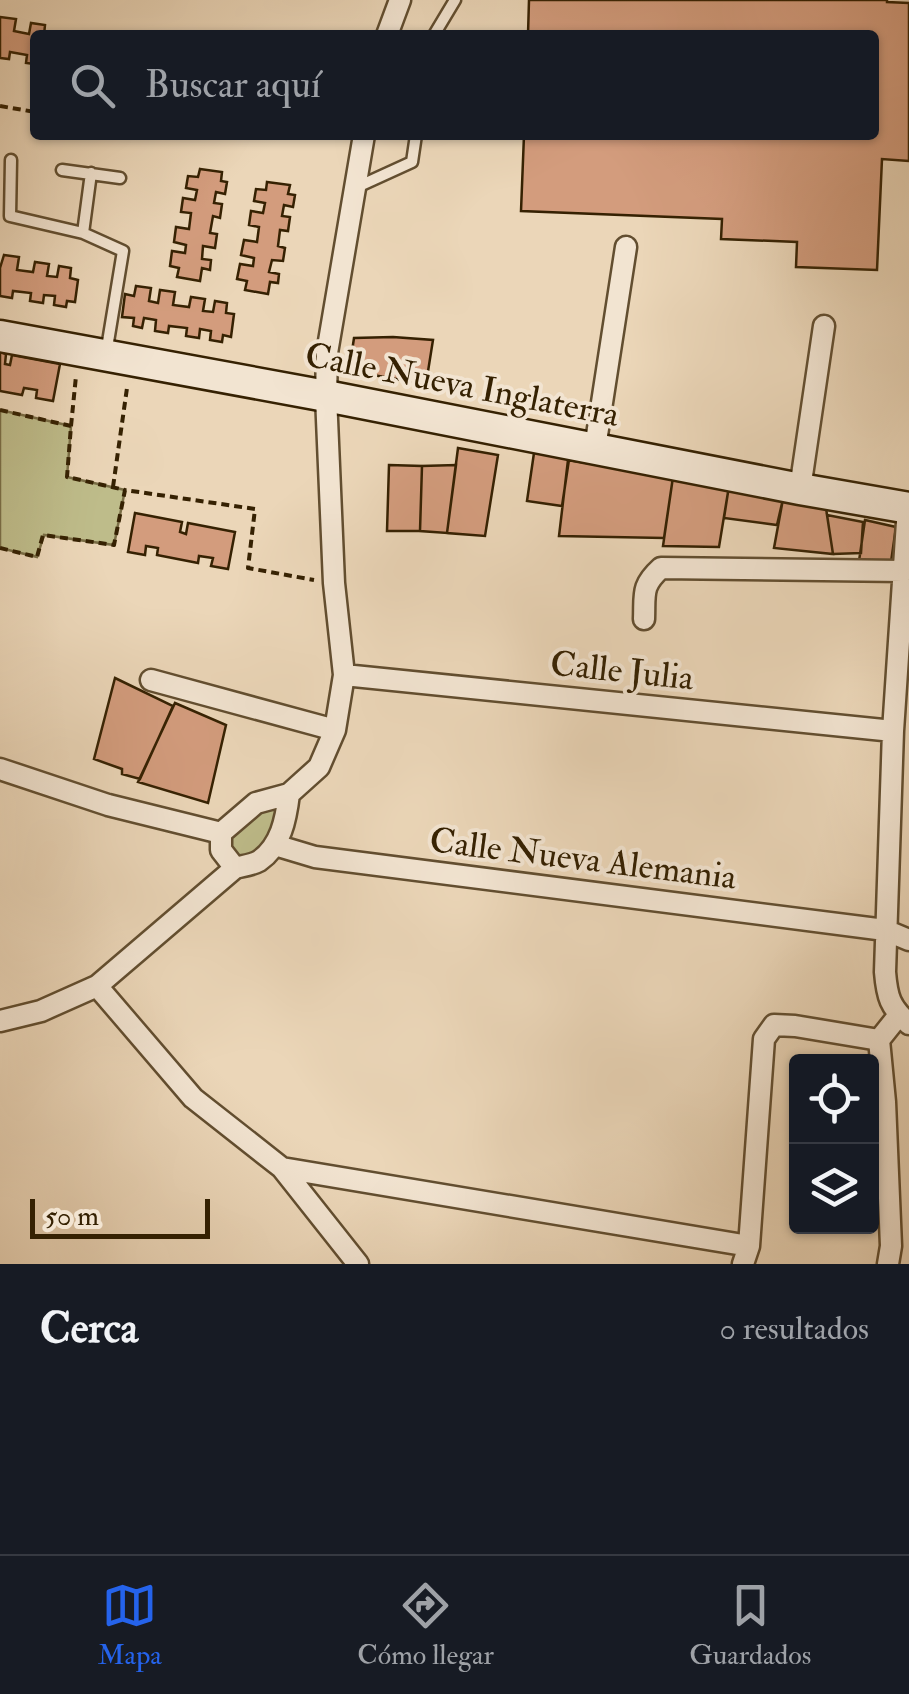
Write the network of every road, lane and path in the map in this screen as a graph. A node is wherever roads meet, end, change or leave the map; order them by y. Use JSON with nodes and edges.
{"nodes":[{"id":1,"x":400,"y":0,"type":"edge"},
{"id":2,"x":455,"y":0,"type":"edge"},
{"id":3,"x":389,"y":30,"type":"edge"},
{"id":4,"x":437,"y":30,"type":"edge"},
{"id":5,"x":0,"y":106,"type":"edge"},
{"id":6,"x":30,"y":111,"type":"edge"},
{"id":7,"x":363,"y":140,"type":"edge"},
{"id":8,"x":415,"y":140,"type":"edge"},
{"id":9,"x":12,"y":160,"type":"dead end"},
{"id":10,"x":62,"y":170,"type":"dead end"},
{"id":11,"x":91,"y":173,"type":"junction"},
{"id":12,"x":120,"y":178,"type":"dead end"},
{"id":13,"x":354,"y":188,"type":"junction"},
{"id":14,"x":83,"y":233,"type":"junction"},
{"id":15,"x":626,"y":246,"type":"dead end"},
{"id":16,"x":824,"y":326,"type":"dead end"},
{"id":17,"x":0,"y":336,"type":"edge"},
{"id":18,"x":105,"y":357,"type":"junction"},
{"id":19,"x":326,"y":396,"type":"junction"},
{"id":20,"x":0,"y":410,"type":"edge"},
{"id":21,"x":71,"y":426,"type":"junction"},
{"id":22,"x":595,"y":448,"type":"junction"},
{"id":23,"x":113,"y":487,"type":"junction"},
{"id":24,"x":800,"y":489,"type":"junction"},
{"id":25,"x":125,"y":490,"type":"junction"},
{"id":26,"x":908,"y":507,"type":"edge"},
{"id":27,"x":0,"y":548,"type":"edge"},
{"id":28,"x":903,"y":570,"type":"junction"},
{"id":29,"x":334,"y":583,"type":"junction"},
{"id":30,"x":644,"y":620,"type":"dead end"},
{"id":31,"x":344,"y":675,"type":"junction"},
{"id":32,"x":150,"y":680,"type":"dead end"},
{"id":33,"x":336,"y":730,"type":"junction"},
{"id":34,"x":893,"y":731,"type":"junction"},
{"id":35,"x":0,"y":769,"type":"edge"},
{"id":36,"x":290,"y":794,"type":"junction"},
{"id":37,"x":900,"y":816,"type":"edge"},
{"id":38,"x":221,"y":833,"type":"junction"},
{"id":39,"x":275,"y":845,"type":"junction"},
{"id":40,"x":235,"y":868,"type":"junction"},
{"id":41,"x":885,"y":930,"type":"junction"},
{"id":42,"x":909,"y":940,"type":"edge"},
{"id":43,"x":97,"y":986,"type":"junction"},
{"id":44,"x":904,"y":1020,"type":"edge"},
{"id":45,"x":0,"y":1021,"type":"edge"},
{"id":46,"x":879,"y":1040,"type":"junction"},
{"id":47,"x":282,"y":1168,"type":"junction"},
{"id":48,"x":746,"y":1255,"type":"edge"},
{"id":49,"x":358,"y":1264,"type":"edge"},
{"id":50,"x":888,"y":1264,"type":"edge"}],
"edges":[{"from":1,"to":3,"type":"street"},
{"from":2,"to":4,"type":"lane"},
{"from":5,"to":6,"type":"path"},
{"from":7,"to":13,"type":"street"},
{"from":8,"to":13,"type":"lane"},
{"from":9,"to":14,"type":"lane"},
{"from":10,"to":11,"type":"lane"},
{"from":11,"to":12,"type":"lane"},
{"from":11,"to":14,"type":"lane"},
{"from":13,"to":19,"type":"street"},
{"from":14,"to":18,"type":"lane"},
{"from":15,"to":22,"type":"street"},
{"from":16,"to":24,"type":"street"},
{"from":17,"to":18,"type":"main road","name":"Calle Nueva Inglaterra"},
{"from":18,"to":19,"type":"main road","name":"Calle Nueva Inglaterra"},
{"from":18,"to":21,"type":"path"},
{"from":18,"to":23,"type":"path"},
{"from":19,"to":22,"type":"main road","name":"Calle Nueva Inglaterra"},
{"from":19,"to":29,"type":"street"},
{"from":20,"to":21,"type":"path"},
{"from":21,"to":23,"type":"path"},
{"from":22,"to":24,"type":"main road","name":"Calle Nueva Inglaterra"},
{"from":23,"to":25,"type":"path"},
{"from":24,"to":26,"type":"main road","name":"Calle Nueva Inglaterra"},
{"from":25,"to":27,"type":"path"},
{"from":25,"to":29,"type":"path"},
{"from":26,"to":28,"type":"street"},
{"from":28,"to":30,"type":"street"},
{"from":28,"to":34,"type":"street"},
{"from":29,"to":31,"type":"street"},
{"from":31,"to":33,"type":"street"},
{"from":31,"to":34,"type":"street","name":"Calle Julia"},
{"from":32,"to":33,"type":"street"},
{"from":33,"to":36,"type":"street"},
{"from":34,"to":37,"type":"street"},
{"from":35,"to":38,"type":"street"},
{"from":36,"to":38,"type":"street"},
{"from":36,"to":39,"type":"street"},
{"from":37,"to":41,"type":"street"},
{"from":38,"to":40,"type":"street"},
{"from":39,"to":40,"type":"street"},
{"from":39,"to":41,"type":"street","name":"Calle Nueva Alemania"},
{"from":40,"to":43,"type":"street"},
{"from":41,"to":42,"type":"street","name":"Calle Nueva Alemania"},
{"from":41,"to":44,"type":"street"},
{"from":43,"to":45,"type":"street"},
{"from":43,"to":47,"type":"street"},
{"from":44,"to":46,"type":"street"},
{"from":46,"to":48,"type":"street"},
{"from":46,"to":50,"type":"street"},
{"from":47,"to":48,"type":"street"},
{"from":47,"to":49,"type":"street"}]}
